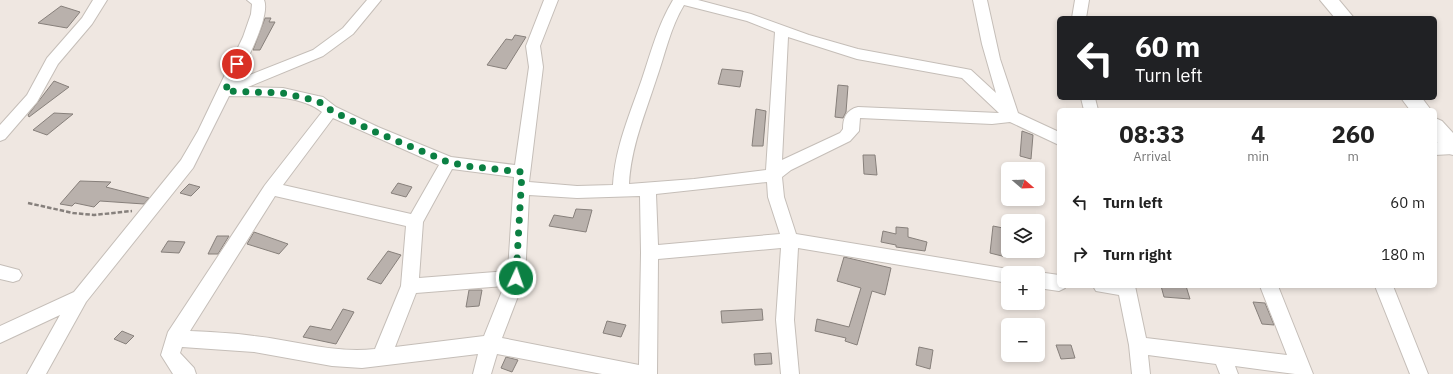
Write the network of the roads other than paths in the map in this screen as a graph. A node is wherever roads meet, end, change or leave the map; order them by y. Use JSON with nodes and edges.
{"nodes":[{"id":1,"x":100,"y":0,"type":"edge"},
{"id":2,"x":254,"y":0,"type":"edge"},
{"id":3,"x":374,"y":0,"type":"edge"},
{"id":4,"x":551,"y":0,"type":"edge"},
{"id":5,"x":681,"y":0,"type":"edge"},
{"id":6,"x":980,"y":0,"type":"edge"},
{"id":7,"x":1082,"y":0,"type":"edge"},
{"id":8,"x":1329,"y":0,"type":"edge"},
{"id":9,"x":1079,"y":16,"type":"edge"},
{"id":10,"x":1343,"y":16,"type":"edge"},
{"id":11,"x":782,"y":30,"type":"junction"},
{"id":12,"x":225,"y":91,"type":"junction"},
{"id":13,"x":1413,"y":100,"type":"edge"},
{"id":14,"x":1419,"y":108,"type":"edge"},
{"id":15,"x":332,"y":111,"type":"junction"},
{"id":16,"x":1012,"y":116,"type":"junction"},
{"id":17,"x":1437,"y":128,"type":"edge"},
{"id":18,"x":0,"y":134,"type":"edge"},
{"id":19,"x":1057,"y":138,"type":"edge"},
{"id":20,"x":1453,"y":147,"type":"edge"},
{"id":21,"x":1437,"y":149,"type":"edge"},
{"id":22,"x":448,"y":162,"type":"junction"},
{"id":23,"x":774,"y":175,"type":"junction"},
{"id":24,"x":521,"y":180,"type":"junction"},
{"id":25,"x":271,"y":188,"type":"junction"},
{"id":26,"x":648,"y":189,"type":"junction"},
{"id":27,"x":620,"y":191,"type":"junction"},
{"id":28,"x":416,"y":222,"type":"junction"},
{"id":29,"x":790,"y":240,"type":"junction"},
{"id":30,"x":650,"y":253,"type":"junction"},
{"id":31,"x":1001,"y":275,"type":"edge"},
{"id":32,"x":516,"y":278,"type":"junction"},
{"id":33,"x":1045,"y":281,"type":"edge"},
{"id":34,"x":1057,"y":283,"type":"edge"},
{"id":35,"x":410,"y":286,"type":"junction"},
{"id":36,"x":1126,"y":288,"type":"edge"},
{"id":37,"x":1270,"y":288,"type":"edge"},
{"id":38,"x":1385,"y":288,"type":"edge"},
{"id":39,"x":80,"y":297,"type":"junction"},
{"id":40,"x":0,"y":336,"type":"edge"},
{"id":41,"x":175,"y":338,"type":"junction"},
{"id":42,"x":490,"y":344,"type":"junction"},
{"id":43,"x":1138,"y":345,"type":"junction"},
{"id":44,"x":1222,"y":356,"type":"junction"},
{"id":45,"x":381,"y":357,"type":"junction"},
{"id":46,"x":1303,"y":370,"type":"edge"},
{"id":47,"x":36,"y":374,"type":"edge"},
{"id":48,"x":187,"y":374,"type":"edge"},
{"id":49,"x":482,"y":374,"type":"edge"},
{"id":50,"x":636,"y":374,"type":"edge"},
{"id":51,"x":648,"y":374,"type":"edge"},
{"id":52,"x":790,"y":374,"type":"edge"},
{"id":53,"x":1141,"y":374,"type":"edge"},
{"id":54,"x":1229,"y":374,"type":"edge"},
{"id":55,"x":1419,"y":374,"type":"edge"}],
"edges":[{"from":1,"to":18,"type":"street"},
{"from":2,"to":12,"type":"street"},
{"from":3,"to":12,"type":"street"},
{"from":4,"to":24,"type":"street"},
{"from":5,"to":11,"type":"street"},
{"from":5,"to":27,"type":"street"},
{"from":6,"to":16,"type":"street"},
{"from":7,"to":9,"type":"street"},
{"from":8,"to":10,"type":"highway"},
{"from":11,"to":16,"type":"street"},
{"from":11,"to":23,"type":"street"},
{"from":12,"to":15,"type":"street"},
{"from":12,"to":39,"type":"street"},
{"from":13,"to":14,"type":"highway"},
{"from":15,"to":22,"type":"street"},
{"from":15,"to":25,"type":"street"},
{"from":16,"to":19,"type":"street"},
{"from":16,"to":23,"type":"street"},
{"from":17,"to":20,"type":"highway"},
{"from":20,"to":21,"type":"street"},
{"from":22,"to":24,"type":"street"},
{"from":22,"to":28,"type":"street"},
{"from":23,"to":26,"type":"street"},
{"from":23,"to":29,"type":"street"},
{"from":24,"to":27,"type":"street"},
{"from":24,"to":32,"type":"street"},
{"from":25,"to":28,"type":"street"},
{"from":25,"to":41,"type":"street"},
{"from":26,"to":27,"type":"street"},
{"from":26,"to":30,"type":"street"},
{"from":28,"to":35,"type":"street"},
{"from":29,"to":30,"type":"street"},
{"from":29,"to":31,"type":"street"},
{"from":29,"to":52,"type":"street"},
{"from":30,"to":51,"type":"street"},
{"from":32,"to":35,"type":"street"},
{"from":32,"to":42,"type":"street"},
{"from":33,"to":34,"type":"street"},
{"from":35,"to":45,"type":"street"},
{"from":36,"to":43,"type":"street"},
{"from":37,"to":46,"type":"street"},
{"from":38,"to":55,"type":"street"},
{"from":39,"to":40,"type":"street"},
{"from":39,"to":47,"type":"street"},
{"from":41,"to":45,"type":"street"},
{"from":41,"to":48,"type":"street"},
{"from":42,"to":45,"type":"street"},
{"from":42,"to":49,"type":"street"},
{"from":42,"to":50,"type":"street"},
{"from":43,"to":44,"type":"street"},
{"from":43,"to":53,"type":"street"},
{"from":44,"to":46,"type":"street"},
{"from":44,"to":54,"type":"street"}]}
